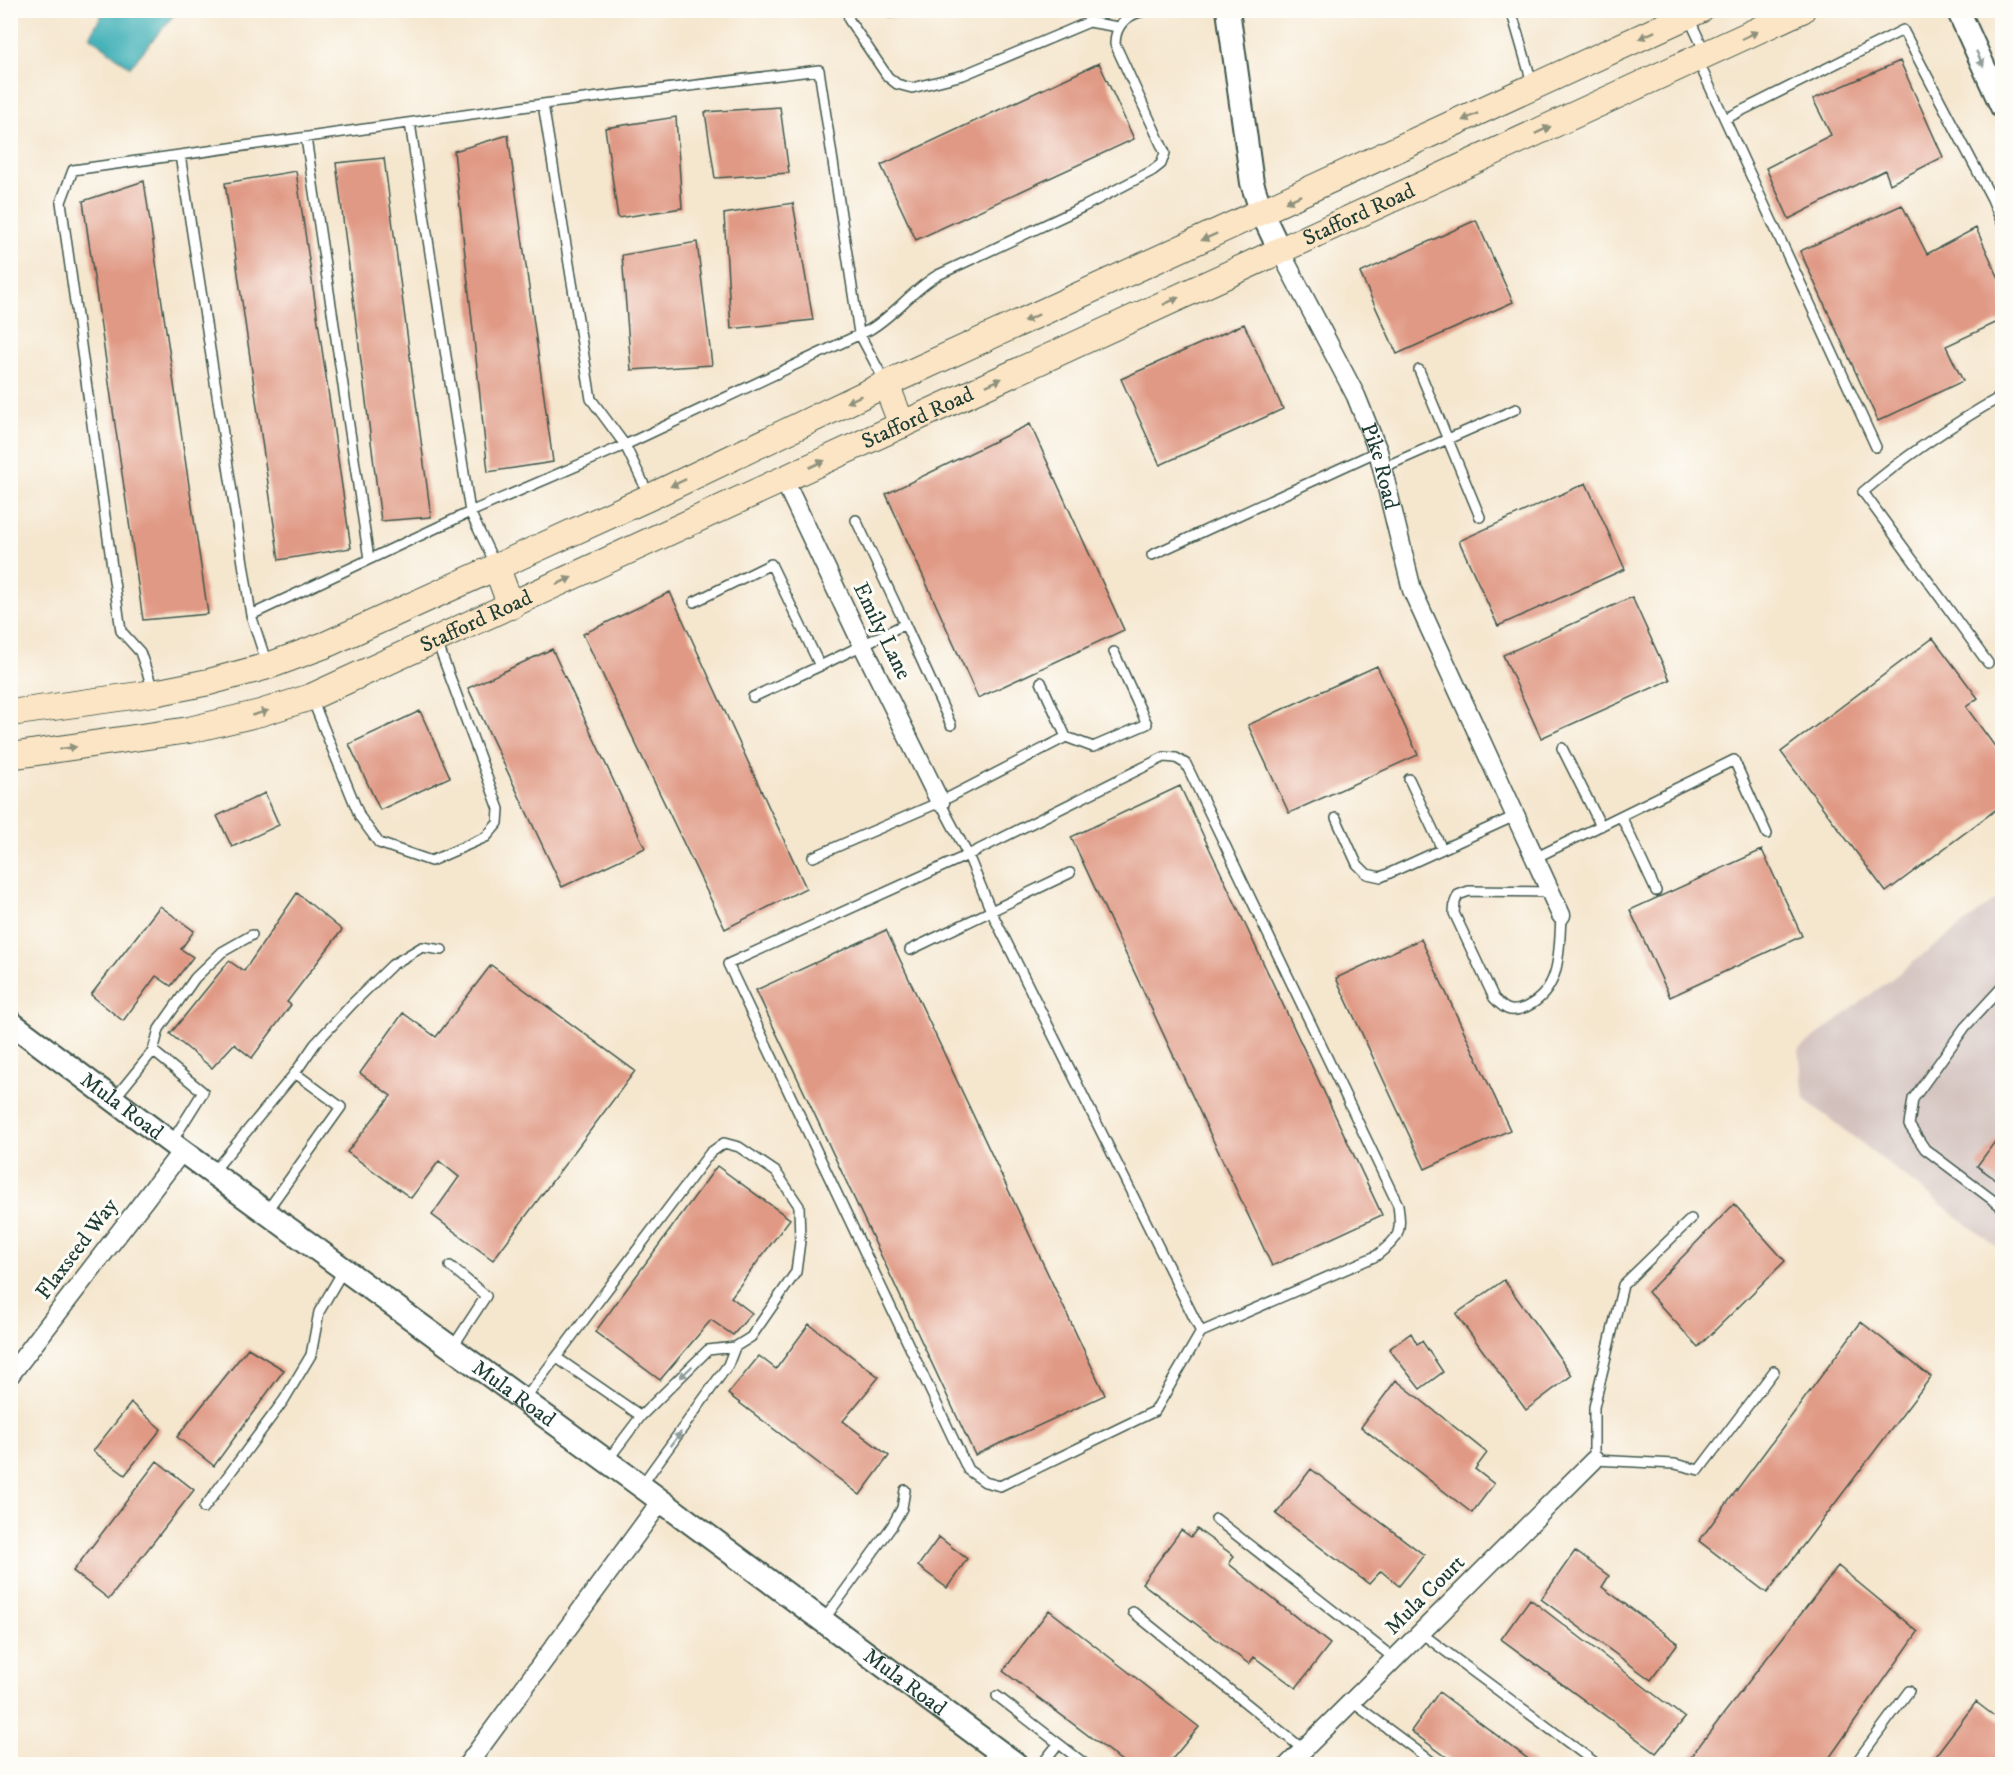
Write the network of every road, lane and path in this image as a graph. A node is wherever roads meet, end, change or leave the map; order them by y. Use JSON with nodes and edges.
{"nodes":[{"id":1,"x":848,"y":10,"type":"edge"},
{"id":2,"x":1149,"y":10,"type":"edge"},
{"id":3,"x":1228,"y":10,"type":"edge"},
{"id":4,"x":1510,"y":10,"type":"edge"},
{"id":5,"x":1802,"y":10,"type":"edge"},
{"id":6,"x":1958,"y":10,"type":"edge"},
{"id":7,"x":1691,"y":12,"type":"edge"},
{"id":8,"x":1118,"y":27,"type":"junction"},
{"id":9,"x":1702,"y":57,"type":"junction"},
{"id":10,"x":1534,"y":87,"type":"junction"},
{"id":11,"x":543,"y":104,"type":"junction"},
{"id":12,"x":2002,"y":107,"type":"edge"},
{"id":13,"x":1725,"y":119,"type":"junction"},
{"id":14,"x":410,"y":123,"type":"junction"},
{"id":15,"x":306,"y":138,"type":"junction"},
{"id":16,"x":180,"y":155,"type":"junction"},
{"id":17,"x":2002,"y":193,"type":"edge"},
{"id":18,"x":1992,"y":199,"type":"junction"},
{"id":19,"x":1262,"y":213,"type":"junction"},
{"id":20,"x":2002,"y":223,"type":"edge"},
{"id":21,"x":1280,"y":251,"type":"junction"},
{"id":22,"x":859,"y":333,"type":"junction"},
{"id":23,"x":1419,"y":370,"type":"dead end"},
{"id":24,"x":886,"y":384,"type":"junction"},
{"id":25,"x":2002,"y":396,"type":"edge"},
{"id":26,"x":1516,"y":409,"type":"dead end"},
{"id":27,"x":902,"y":425,"type":"junction"},
{"id":28,"x":1447,"y":439,"type":"junction"},
{"id":29,"x":625,"y":445,"type":"junction"},
{"id":30,"x":1876,"y":447,"type":"dead end"},
{"id":31,"x":1380,"y":459,"type":"junction"},
{"id":32,"x":784,"y":480,"type":"junction"},
{"id":33,"x":650,"y":497,"type":"junction"},
{"id":34,"x":470,"y":512,"type":"junction"},
{"id":35,"x":1480,"y":517,"type":"dead end"},
{"id":36,"x":856,"y":519,"type":"dead end"},
{"id":37,"x":1152,"y":555,"type":"dead end"},
{"id":38,"x":369,"y":560,"type":"junction"},
{"id":39,"x":496,"y":566,"type":"junction"},
{"id":40,"x":694,"y":602,"type":"dead end"},
{"id":41,"x":511,"y":606,"type":"junction"},
{"id":42,"x":251,"y":615,"type":"junction"},
{"id":43,"x":905,"y":624,"type":"junction"},
{"id":44,"x":436,"y":640,"type":"junction"},
{"id":45,"x":862,"y":646,"type":"junction"},
{"id":46,"x":1114,"y":652,"type":"dead end"},
{"id":47,"x":1988,"y":663,"type":"dead end"},
{"id":48,"x":268,"y":666,"type":"junction"},
{"id":49,"x":820,"y":666,"type":"junction"},
{"id":50,"x":1041,"y":682,"type":"dead end"},
{"id":51,"x":154,"y":693,"type":"junction"},
{"id":52,"x":311,"y":697,"type":"junction"},
{"id":53,"x":753,"y":697,"type":"dead end"},
{"id":54,"x":10,"y":713,"type":"edge"},
{"id":55,"x":951,"y":725,"type":"dead end"},
{"id":56,"x":1066,"y":736,"type":"junction"},
{"id":57,"x":1562,"y":748,"type":"dead end"},
{"id":58,"x":10,"y":756,"type":"edge"},
{"id":59,"x":1409,"y":779,"type":"dead end"},
{"id":60,"x":940,"y":802,"type":"junction"},
{"id":61,"x":1515,"y":816,"type":"junction"},
{"id":62,"x":1621,"y":816,"type":"junction"},
{"id":63,"x":1336,"y":818,"type":"dead end"},
{"id":64,"x":1601,"y":826,"type":"junction"},
{"id":65,"x":1767,"y":834,"type":"dead end"},
{"id":66,"x":1442,"y":849,"type":"junction"},
{"id":67,"x":968,"y":855,"type":"junction"},
{"id":68,"x":813,"y":857,"type":"dead end"},
{"id":69,"x":1535,"y":858,"type":"junction"},
{"id":70,"x":1070,"y":873,"type":"dead end"},
{"id":71,"x":1656,"y":891,"type":"dead end"},
{"id":72,"x":1551,"y":892,"type":"junction"},
{"id":73,"x":991,"y":911,"type":"junction"},
{"id":74,"x":1561,"y":915,"type":"joint"},
{"id":75,"x":252,"y":935,"type":"dead end"},
{"id":76,"x":442,"y":950,"type":"dead end"},
{"id":77,"x":910,"y":950,"type":"dead end"},
{"id":78,"x":2002,"y":987,"type":"edge"},
{"id":79,"x":10,"y":1022,"type":"edge"},
{"id":80,"x":153,"y":1051,"type":"junction"},
{"id":81,"x":295,"y":1073,"type":"junction"},
{"id":82,"x":113,"y":1100,"type":"junction"},
{"id":83,"x":177,"y":1147,"type":"junction"},
{"id":84,"x":212,"y":1173,"type":"junction"},
{"id":85,"x":2002,"y":1207,"type":"edge"},
{"id":86,"x":266,"y":1212,"type":"junction"},
{"id":87,"x":1691,"y":1219,"type":"dead end"},
{"id":88,"x":450,"y":1266,"type":"dead end"},
{"id":89,"x":344,"y":1269,"type":"junction"},
{"id":90,"x":1201,"y":1332,"type":"junction"},
{"id":91,"x":735,"y":1347,"type":"junction"},
{"id":92,"x":452,"y":1348,"type":"junction"},
{"id":93,"x":557,"y":1358,"type":"junction"},
{"id":94,"x":1774,"y":1371,"type":"dead end"},
{"id":95,"x":10,"y":1375,"type":"edge"},
{"id":96,"x":524,"y":1401,"type":"junction"},
{"id":97,"x":641,"y":1416,"type":"junction"},
{"id":98,"x":1594,"y":1460,"type":"junction"},
{"id":99,"x":608,"y":1461,"type":"junction"},
{"id":100,"x":641,"y":1486,"type":"junction"},
{"id":101,"x":904,"y":1490,"type":"dead end"},
{"id":102,"x":661,"y":1500,"type":"junction"},
{"id":103,"x":204,"y":1508,"type":"dead end"},
{"id":104,"x":1216,"y":1519,"type":"dead end"},
{"id":105,"x":1133,"y":1612,"type":"dead end"},
{"id":106,"x":823,"y":1621,"type":"junction"},
{"id":107,"x":1421,"y":1633,"type":"junction"},
{"id":108,"x":1395,"y":1659,"type":"junction"},
{"id":109,"x":1909,"y":1691,"type":"dead end"},
{"id":110,"x":997,"y":1696,"type":"dead end"},
{"id":111,"x":1352,"y":1702,"type":"junction"},
{"id":112,"x":1058,"y":1744,"type":"junction"},
{"id":113,"x":1304,"y":1750,"type":"junction"},
{"id":114,"x":1002,"y":1760,"type":"edge"},
{"id":115,"x":468,"y":1764,"type":"edge"},
{"id":116,"x":1042,"y":1764,"type":"edge"},
{"id":117,"x":1085,"y":1764,"type":"edge"},
{"id":118,"x":1289,"y":1764,"type":"edge"},
{"id":119,"x":1435,"y":1764,"type":"edge"},
{"id":120,"x":1597,"y":1764,"type":"edge"},
{"id":121,"x":1855,"y":1764,"type":"edge"}],
"edges":[{"from":1,"to":8,"type":"lane"},
{"from":2,"to":8,"type":"lane"},
{"from":3,"to":19,"type":"street","name":"Pike Road"},
{"from":4,"to":10,"type":"lane"},
{"from":9,"to":5,"type":"main road","name":"Stafford Road","one_way":true},
{"from":6,"to":12,"type":"street","one_way":true},
{"from":7,"to":9,"type":"lane"},
{"from":7,"to":10,"type":"main road","name":"Stafford Road","one_way":true},
{"from":8,"to":22,"type":"lane"},
{"from":9,"to":13,"type":"lane"},
{"from":21,"to":9,"type":"main road","name":"Stafford Road","one_way":true},
{"from":10,"to":19,"type":"main road","name":"Stafford Road","one_way":true},
{"from":11,"to":14,"type":"lane"},
{"from":11,"to":22,"type":"lane"},
{"from":11,"to":29,"type":"lane"},
{"from":13,"to":18,"type":"lane"},
{"from":13,"to":30,"type":"lane"},
{"from":14,"to":15,"type":"lane"},
{"from":14,"to":34,"type":"lane"},
{"from":15,"to":16,"type":"lane"},
{"from":15,"to":38,"type":"lane"},
{"from":16,"to":42,"type":"lane"},
{"from":16,"to":51,"type":"lane"},
{"from":17,"to":18,"type":"lane"},
{"from":18,"to":20,"type":"lane"},
{"from":19,"to":21,"type":"street","name":"Pike Road"},
{"from":19,"to":24,"type":"main road","name":"Stafford Road","one_way":true},
{"from":27,"to":21,"type":"main road","name":"Stafford Road","one_way":true},
{"from":21,"to":31,"type":"street","name":"Pike Road"},
{"from":22,"to":24,"type":"lane"},
{"from":22,"to":29,"type":"lane"},
{"from":23,"to":28,"type":"lane"},
{"from":24,"to":27,"type":"main road"},
{"from":24,"to":33,"type":"main road","name":"Stafford Road","one_way":true},
{"from":25,"to":47,"type":"lane"},
{"from":26,"to":28,"type":"lane"},
{"from":32,"to":27,"type":"main road","name":"Stafford Road","one_way":true},
{"from":28,"to":31,"type":"lane"},
{"from":28,"to":35,"type":"lane"},
{"from":29,"to":33,"type":"lane"},
{"from":29,"to":34,"type":"lane"},
{"from":31,"to":37,"type":"lane"},
{"from":31,"to":61,"type":"street","name":"Pike Road"},
{"from":41,"to":32,"type":"main road","name":"Stafford Road","one_way":true},
{"from":32,"to":45,"type":"street","name":"Emily Lane"},
{"from":33,"to":39,"type":"main road","name":"Stafford Road"},
{"from":34,"to":38,"type":"lane"},
{"from":34,"to":39,"type":"lane"},
{"from":36,"to":43,"type":"lane"},
{"from":38,"to":42,"type":"lane"},
{"from":39,"to":41,"type":"main road"},
{"from":39,"to":48,"type":"main road","name":"Stafford Road"},
{"from":40,"to":49,"type":"lane"},
{"from":41,"to":44,"type":"main road","name":"Stafford Road"},
{"from":42,"to":48,"type":"lane"},
{"from":43,"to":45,"type":"lane"},
{"from":43,"to":55,"type":"lane"},
{"from":44,"to":52,"type":"main road","name":"Stafford Road"},
{"from":44,"to":52,"type":"lane"},
{"from":45,"to":49,"type":"lane"},
{"from":45,"to":60,"type":"street","name":"Emily Lane"},
{"from":46,"to":56,"type":"lane"},
{"from":48,"to":51,"type":"main road","name":"Stafford Road"},
{"from":49,"to":53,"type":"lane"},
{"from":50,"to":56,"type":"lane"},
{"from":51,"to":54,"type":"main road","name":"Stafford Road"},
{"from":58,"to":52,"type":"main road","name":"Stafford Road","one_way":true},
{"from":56,"to":60,"type":"lane"},
{"from":57,"to":64,"type":"lane"},
{"from":59,"to":66,"type":"lane"},
{"from":60,"to":67,"type":"lane"},
{"from":60,"to":68,"type":"lane"},
{"from":61,"to":66,"type":"lane"},
{"from":61,"to":69,"type":"street","name":"Pike Road"},
{"from":62,"to":64,"type":"lane"},
{"from":62,"to":65,"type":"lane"},
{"from":62,"to":71,"type":"lane"},
{"from":63,"to":66,"type":"lane"},
{"from":64,"to":69,"type":"lane"},
{"from":67,"to":73,"type":"lane"},
{"from":67,"to":90,"type":"lane"},
{"from":67,"to":90,"type":"lane"},
{"from":69,"to":72,"type":"street","name":"Pike Road"},
{"from":70,"to":73,"type":"lane"},
{"from":72,"to":74,"type":"street","name":"Pike Road"},
{"from":72,"to":74,"type":"lane"},
{"from":73,"to":77,"type":"lane"},
{"from":73,"to":90,"type":"lane"},
{"from":75,"to":80,"type":"lane"},
{"from":76,"to":81,"type":"lane"},
{"from":78,"to":85,"type":"lane"},
{"from":79,"to":82,"type":"street","name":"Mula Road"},
{"from":80,"to":82,"type":"lane"},
{"from":80,"to":83,"type":"lane"},
{"from":81,"to":84,"type":"lane"},
{"from":81,"to":86,"type":"lane"},
{"from":82,"to":83,"type":"street","name":"Mula Road"},
{"from":83,"to":84,"type":"street","name":"Mula Road"},
{"from":83,"to":95,"type":"street","name":"Flaxseed Way"},
{"from":84,"to":86,"type":"street","name":"Mula Road"},
{"from":86,"to":89,"type":"street","name":"Mula Road"},
{"from":87,"to":98,"type":"lane"},
{"from":88,"to":92,"type":"lane"},
{"from":89,"to":92,"type":"street","name":"Mula Road"},
{"from":89,"to":103,"type":"lane"},
{"from":91,"to":93,"type":"lane"},
{"from":91,"to":97,"type":"lane","one_way":true},
{"from":100,"to":91,"type":"lane","one_way":true},
{"from":92,"to":96,"type":"street","name":"Mula Road"},
{"from":93,"to":96,"type":"lane"},
{"from":93,"to":97,"type":"lane"},
{"from":94,"to":98,"type":"lane"},
{"from":96,"to":99,"type":"street","name":"Mula Road"},
{"from":97,"to":99,"type":"lane"},
{"from":98,"to":107,"type":"street","name":"Mula Court"},
{"from":99,"to":100,"type":"street","name":"Mula Road"},
{"from":100,"to":102,"type":"street","name":"Mula Road"},
{"from":101,"to":106,"type":"lane"},
{"from":102,"to":106,"type":"street","name":"Mula Road"},
{"from":102,"to":115,"type":"street"},
{"from":104,"to":108,"type":"lane"},
{"from":105,"to":113,"type":"lane"},
{"from":106,"to":114,"type":"street","name":"Mula Road"},
{"from":107,"to":108,"type":"street","name":"Mula Court"},
{"from":107,"to":120,"type":"lane"},
{"from":108,"to":111,"type":"street","name":"Mula Court"},
{"from":109,"to":121,"type":"lane"},
{"from":110,"to":112,"type":"lane"},
{"from":111,"to":113,"type":"street","name":"Mula Court"},
{"from":111,"to":119,"type":"lane"},
{"from":112,"to":116,"type":"lane"},
{"from":112,"to":117,"type":"lane"},
{"from":113,"to":118,"type":"street","name":"Mula Court"}]}
